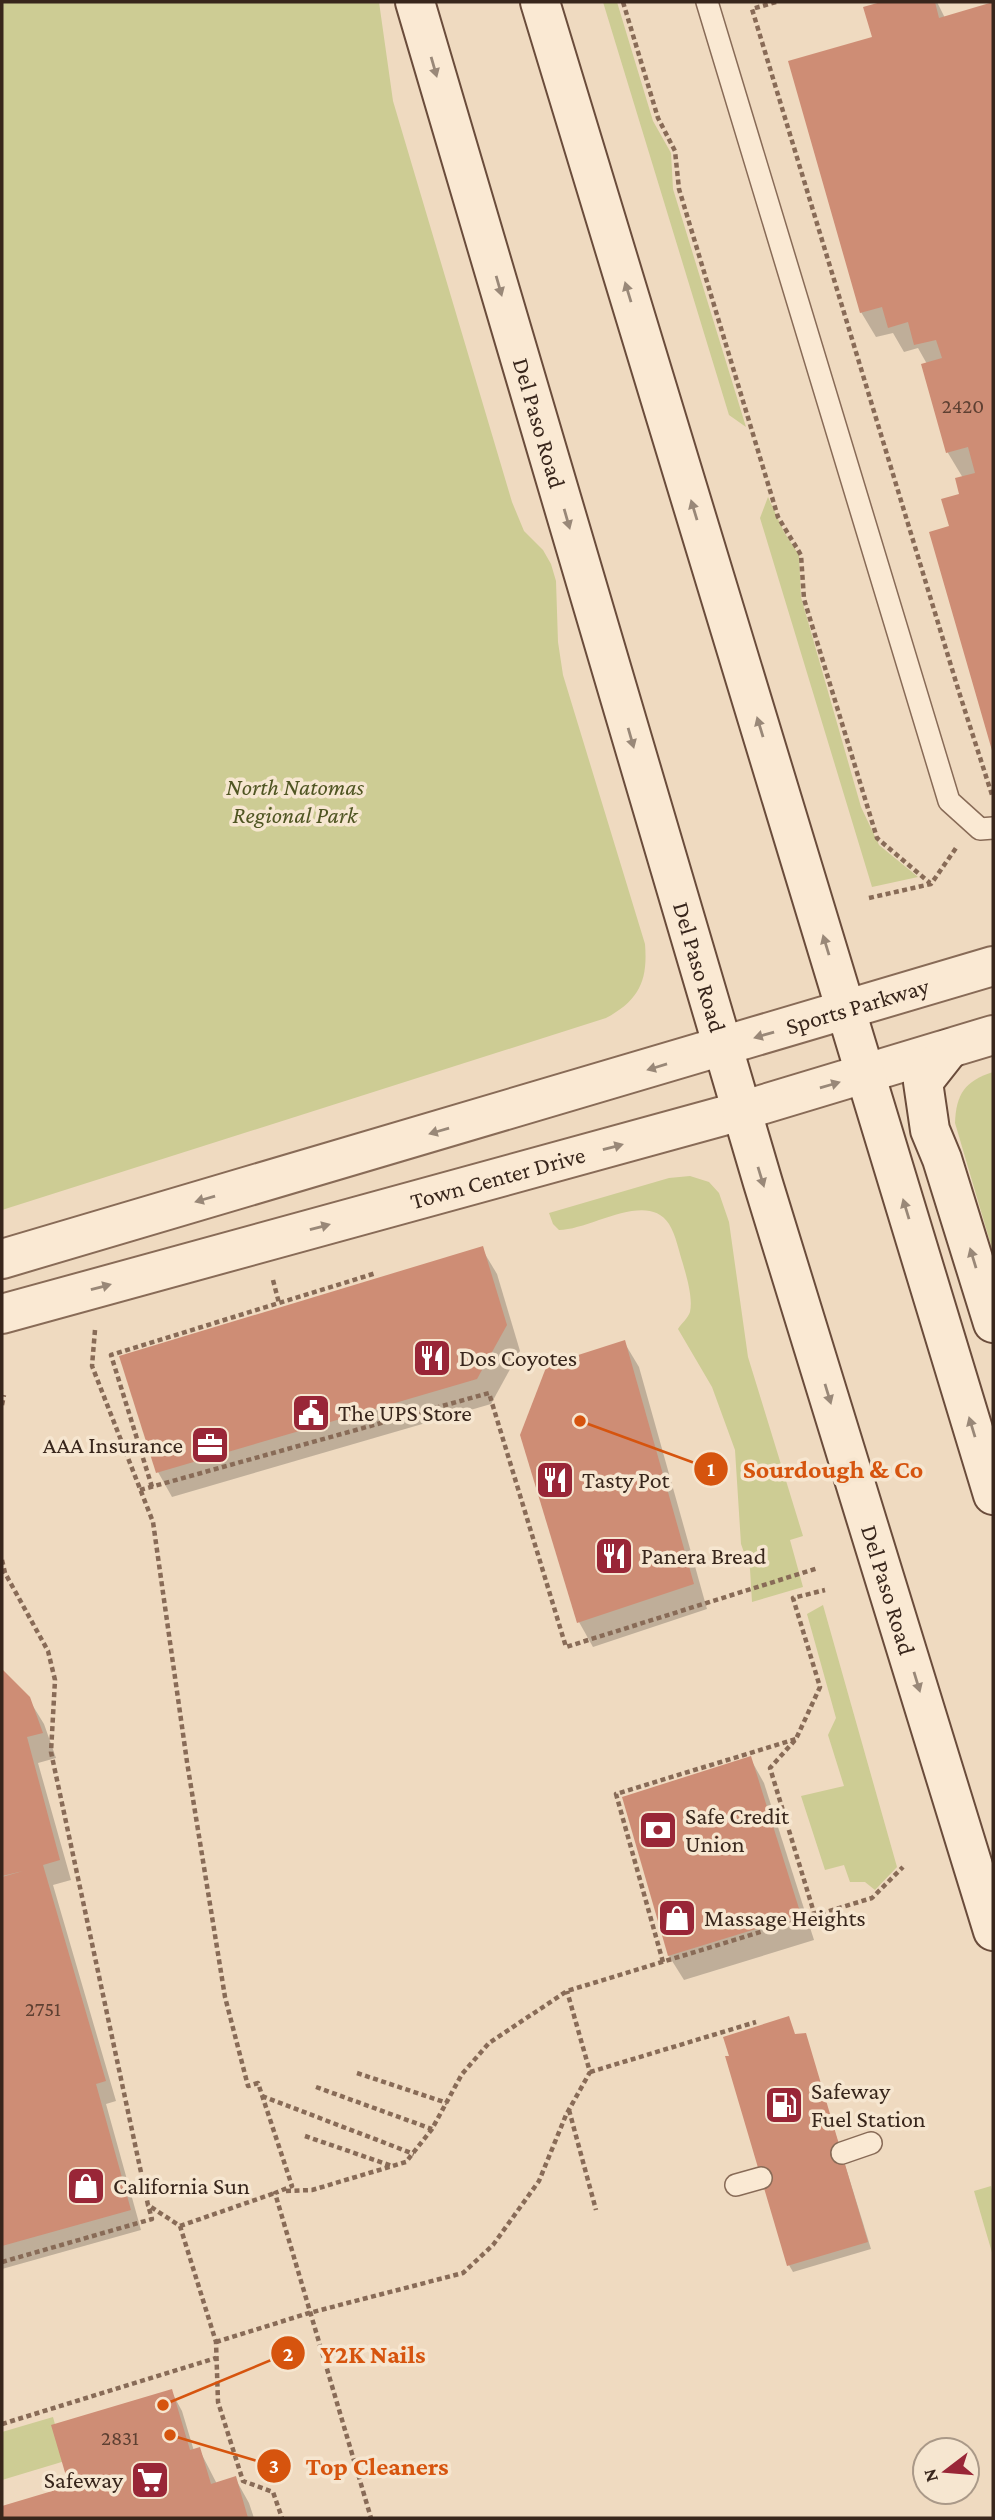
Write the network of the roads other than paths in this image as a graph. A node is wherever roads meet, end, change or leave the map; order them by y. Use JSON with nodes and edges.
{"nodes":[{"id":1,"x":415,"y":2,"type":"edge"},
{"id":2,"x":540,"y":2,"type":"edge"},
{"id":3,"x":707,"y":2,"type":"edge"},
{"id":4,"x":983,"y":826,"type":"edge"},
{"id":5,"x":993,"y":966,"type":"edge"},
{"id":6,"x":846,"y":1010,"type":"junction"},
{"id":7,"x":993,"y":1035,"type":"edge"},
{"id":8,"x":722,"y":1047,"type":"junction"},
{"id":9,"x":949,"y":1049,"type":"junction"},
{"id":10,"x":866,"y":1075,"type":"junction"},
{"id":11,"x":741,"y":1111,"type":"junction"},
{"id":12,"x":2,"y":1259,"type":"edge"},
{"id":13,"x":2,"y":1314,"type":"edge"},
{"id":14,"x":993,"y":1323,"type":"edge"},
{"id":15,"x":993,"y":1493,"type":"edge"},
{"id":16,"x":993,"y":1931,"type":"edge"},
{"id":17,"x":871,"y":2143,"type":"dead end"},
{"id":18,"x":842,"y":2153,"type":"dead end"},
{"id":19,"x":761,"y":2178,"type":"dead end"},
{"id":20,"x":736,"y":2185,"type":"dead end"}],
"edges":[{"from":1,"to":8,"type":"main road","name":"Del Paso Road","one_way":true},
{"from":6,"to":2,"type":"main road","one_way":true},
{"from":3,"to":4,"type":"lane"},
{"from":5,"to":6,"type":"main road","name":"Sports Parkway"},
{"from":6,"to":8,"type":"main road","name":"Sports Parkway","one_way":true},
{"from":6,"to":10,"type":"main road"},
{"from":7,"to":9,"type":"main road","name":"Town Center Drive"},
{"from":8,"to":11,"type":"main road","name":"Del Paso Road"},
{"from":8,"to":12,"type":"main road","one_way":true},
{"from":9,"to":10,"type":"main road","name":"Town Center Drive"},
{"from":14,"to":9,"type":"main road","one_way":true},
{"from":11,"to":10,"type":"main road","name":"Town Center Drive","one_way":true},
{"from":15,"to":10,"type":"main road","one_way":true},
{"from":13,"to":11,"type":"main road","name":"Town Center Drive","one_way":true},
{"from":11,"to":16,"type":"main road","name":"Del Paso Road","one_way":true},
{"from":17,"to":18,"type":"lane"},
{"from":19,"to":20,"type":"lane"}]}
